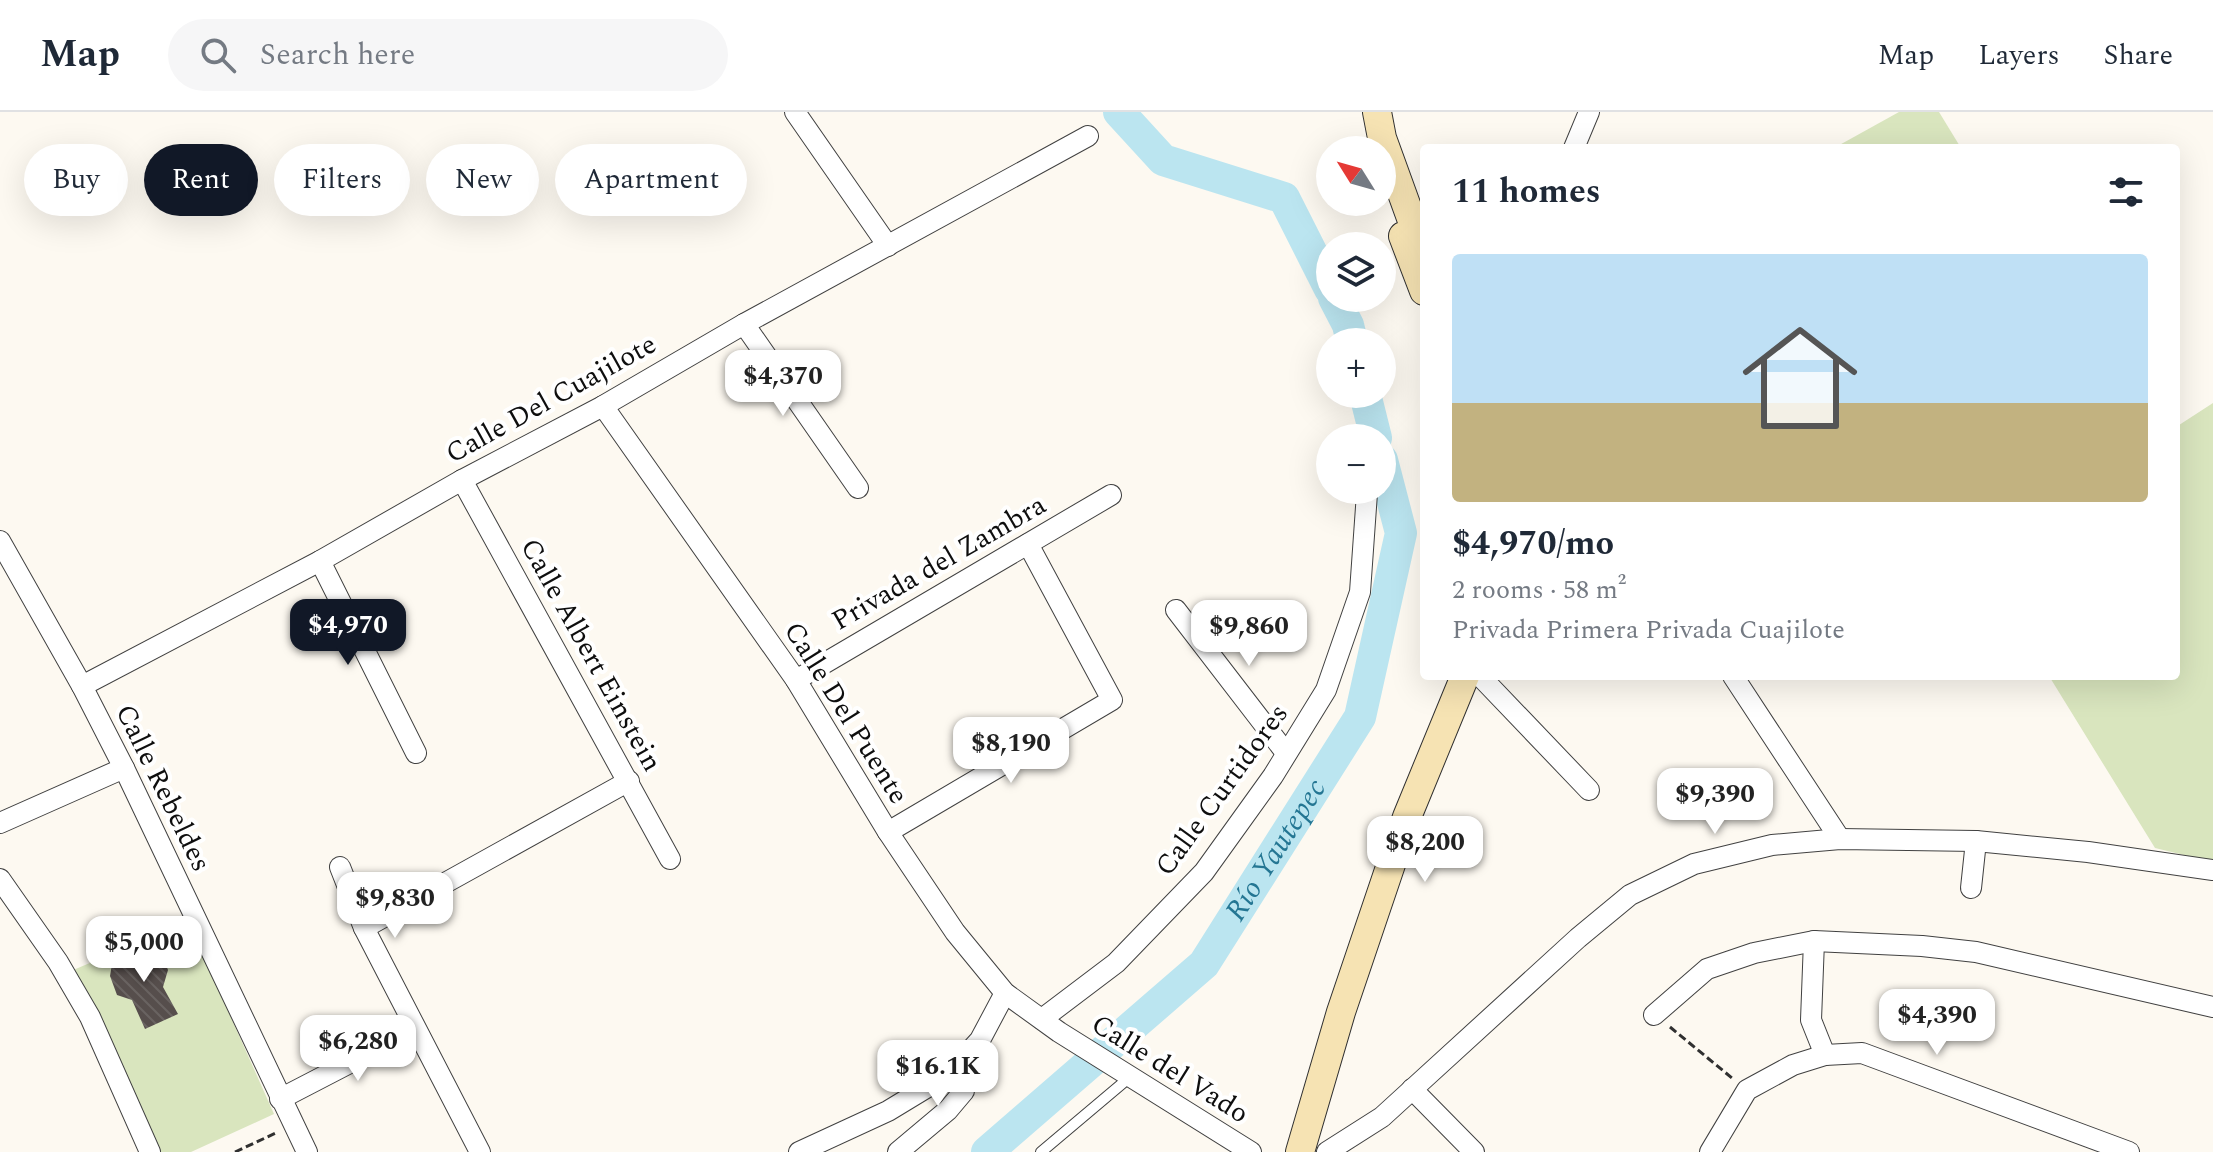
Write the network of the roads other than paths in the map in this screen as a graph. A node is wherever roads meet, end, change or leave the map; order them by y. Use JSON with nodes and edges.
{"nodes":[{"id":1,"x":795,"y":112,"type":"edge"},
{"id":2,"x":1365,"y":112,"type":"edge"},
{"id":3,"x":1589,"y":112,"type":"edge"},
{"id":4,"x":1376,"y":135,"type":"edge"},
{"id":5,"x":1088,"y":136,"type":"dead end"},
{"id":6,"x":1576,"y":144,"type":"edge"},
{"id":7,"x":1396,"y":216,"type":"edge"},
{"id":8,"x":1420,"y":244,"type":"edge"},
{"id":9,"x":888,"y":246,"type":"junction"},
{"id":10,"x":1420,"y":280,"type":"edge"},
{"id":11,"x":744,"y":324,"type":"junction"},
{"id":12,"x":603,"y":406,"type":"junction"},
{"id":13,"x":462,"y":480,"type":"junction"},
{"id":14,"x":858,"y":488,"type":"dead end"},
{"id":15,"x":1111,"y":495,"type":"dead end"},
{"id":16,"x":1366,"y":504,"type":"edge"},
{"id":17,"x":0,"y":541,"type":"edge"},
{"id":18,"x":1028,"y":544,"type":"junction"},
{"id":19,"x":320,"y":561,"type":"junction"},
{"id":20,"x":1176,"y":610,"type":"dead end"},
{"id":21,"x":796,"y":680,"type":"junction"},
{"id":22,"x":1463,"y":680,"type":"edge"},
{"id":23,"x":1478,"y":680,"type":"edge"},
{"id":24,"x":1484,"y":680,"type":"edge"},
{"id":25,"x":1736,"y":680,"type":"edge"},
{"id":26,"x":82,"y":686,"type":"junction"},
{"id":27,"x":416,"y":753,"type":"dead end"},
{"id":28,"x":1286,"y":753,"type":"junction"},
{"id":29,"x":124,"y":768,"type":"junction"},
{"id":30,"x":629,"y":781,"type":"junction"},
{"id":31,"x":1589,"y":790,"type":"dead end"},
{"id":32,"x":0,"y":823,"type":"edge"},
{"id":33,"x":888,"y":832,"type":"junction"},
{"id":34,"x":1840,"y":839,"type":"junction"},
{"id":35,"x":1976,"y":841,"type":"junction"},
{"id":36,"x":670,"y":859,"type":"dead end"},
{"id":37,"x":340,"y":867,"type":"dead end"},
{"id":38,"x":2213,"y":870,"type":"edge"},
{"id":39,"x":1,"y":882,"type":"edge"},
{"id":40,"x":1971,"y":888,"type":"dead end"},
{"id":41,"x":364,"y":928,"type":"junction"},
{"id":42,"x":1814,"y":941,"type":"junction"},
{"id":43,"x":1005,"y":993,"type":"junction"},
{"id":44,"x":2213,"y":1007,"type":"edge"},
{"id":45,"x":1654,"y":1015,"type":"road end"},
{"id":46,"x":1042,"y":1019,"type":"junction"},
{"id":47,"x":415,"y":1029,"type":"junction"},
{"id":48,"x":1059,"y":1032,"type":"joint"},
{"id":49,"x":1825,"y":1055,"type":"junction"},
{"id":50,"x":949,"y":1074,"type":"junction"},
{"id":51,"x":1322,"y":1075,"type":"junction"},
{"id":52,"x":1130,"y":1077,"type":"junction"},
{"id":53,"x":1412,"y":1089,"type":"junction"},
{"id":54,"x":280,"y":1099,"type":"junction"},
{"id":55,"x":150,"y":1152,"type":"edge"},
{"id":56,"x":307,"y":1152,"type":"edge"},
{"id":57,"x":480,"y":1152,"type":"edge"},
{"id":58,"x":799,"y":1152,"type":"edge"},
{"id":59,"x":898,"y":1152,"type":"edge"},
{"id":60,"x":1041,"y":1152,"type":"edge"},
{"id":61,"x":1251,"y":1152,"type":"edge"},
{"id":62,"x":1300,"y":1152,"type":"edge"},
{"id":63,"x":1327,"y":1152,"type":"edge"},
{"id":64,"x":1474,"y":1152,"type":"edge"},
{"id":65,"x":1710,"y":1152,"type":"edge"},
{"id":66,"x":2129,"y":1152,"type":"edge"}],
"edges":[{"from":1,"to":9,"type":"street"},
{"from":2,"to":4,"type":"main road"},
{"from":3,"to":6,"type":"street"},
{"from":4,"to":8,"type":"main road"},
{"from":5,"to":9,"type":"street","name":"Calle Del Cuajilote"},
{"from":7,"to":10,"type":"main road"},
{"from":9,"to":11,"type":"street","name":"Calle Del Cuajilote"},
{"from":11,"to":12,"type":"street","name":"Calle Del Cuajilote"},
{"from":11,"to":14,"type":"street"},
{"from":12,"to":13,"type":"street","name":"Calle Del Cuajilote"},
{"from":12,"to":21,"type":"street","name":"Calle Del Puente"},
{"from":13,"to":19,"type":"street","name":"Calle Del Cuajilote"},
{"from":13,"to":30,"type":"street","name":"Calle Albert Einstein"},
{"from":15,"to":18,"type":"street","name":"Privada del Zambra"},
{"from":16,"to":28,"type":"street","name":"Calle Curtidores"},
{"from":17,"to":26,"type":"street","name":"Calle Rebeldes"},
{"from":18,"to":21,"type":"street","name":"Privada del Zambra"},
{"from":18,"to":33,"type":"street"},
{"from":19,"to":26,"type":"street","name":"Calle Del Cuajilote"},
{"from":19,"to":27,"type":"street"},
{"from":20,"to":28,"type":"street"},
{"from":21,"to":33,"type":"street","name":"Calle Del Puente"},
{"from":22,"to":51,"type":"main road"},
{"from":23,"to":51,"type":"main road"},
{"from":24,"to":31,"type":"street"},
{"from":25,"to":34,"type":"street"},
{"from":26,"to":29,"type":"street","name":"Calle Rebeldes"},
{"from":28,"to":46,"type":"street","name":"Calle Curtidores"},
{"from":29,"to":32,"type":"street"},
{"from":29,"to":54,"type":"street","name":"Calle Rebeldes"},
{"from":30,"to":36,"type":"street","name":"Calle Albert Einstein"},
{"from":30,"to":41,"type":"street"},
{"from":33,"to":43,"type":"street","name":"Calle Del Puente"},
{"from":34,"to":35,"type":"street"},
{"from":34,"to":53,"type":"street"},
{"from":35,"to":38,"type":"street"},
{"from":35,"to":40,"type":"street"},
{"from":37,"to":41,"type":"street"},
{"from":39,"to":55,"type":"street"},
{"from":41,"to":47,"type":"street"},
{"from":42,"to":44,"type":"street"},
{"from":42,"to":45,"type":"street"},
{"from":42,"to":49,"type":"street"},
{"from":43,"to":46,"type":"street","name":"Calle Del Puente"},
{"from":43,"to":50,"type":"street"},
{"from":46,"to":48,"type":"street","name":"Calle Del Puente"},
{"from":47,"to":54,"type":"street"},
{"from":47,"to":57,"type":"street"},
{"from":48,"to":52,"type":"street","name":"Calle del Vado"},
{"from":49,"to":65,"type":"street"},
{"from":49,"to":66,"type":"street"},
{"from":50,"to":58,"type":"street"},
{"from":50,"to":59,"type":"street"},
{"from":51,"to":62,"type":"main road"},
{"from":52,"to":60,"type":"lane"},
{"from":52,"to":61,"type":"street","name":"Calle del Vado"},
{"from":53,"to":63,"type":"street"},
{"from":53,"to":64,"type":"street"},
{"from":54,"to":56,"type":"street","name":"Calle Rebeldes"}]}
